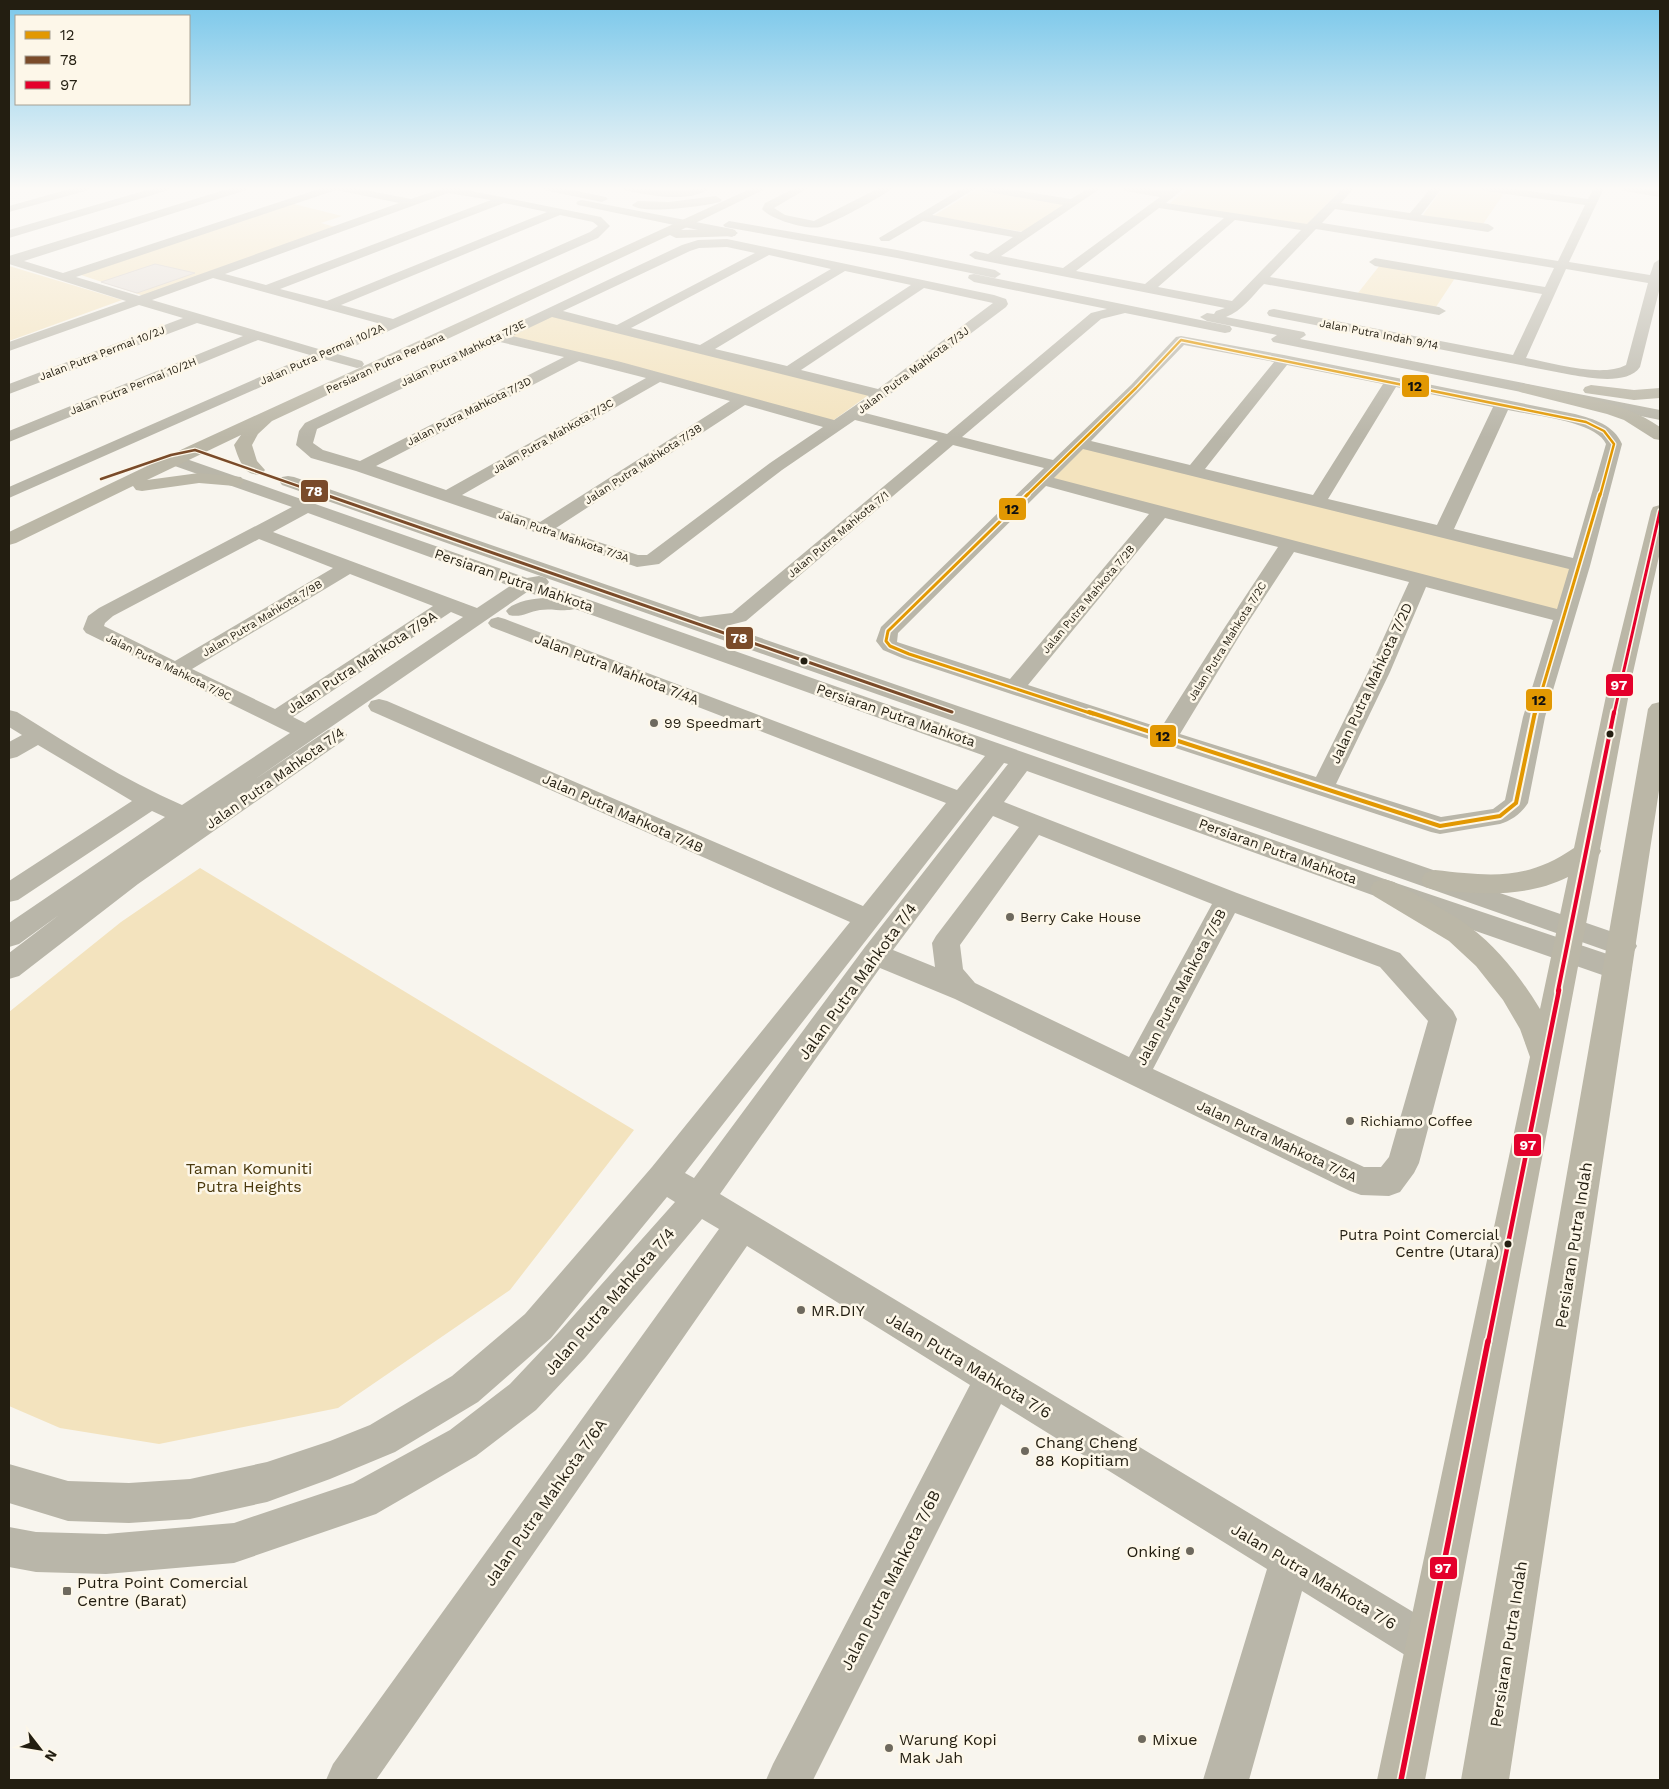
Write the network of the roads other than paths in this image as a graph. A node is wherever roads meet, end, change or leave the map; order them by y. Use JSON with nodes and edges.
{"nodes":[{"id":1,"x":45,"y":271,"type":"edge"},
{"id":2,"x":80,"y":271,"type":"edge"},
{"id":3,"x":218,"y":271,"type":"edge"},
{"id":4,"x":313,"y":271,"type":"edge"},
{"id":5,"x":412,"y":271,"type":"edge"},
{"id":6,"x":511,"y":271,"type":"edge"},
{"id":7,"x":564,"y":271,"type":"edge"},
{"id":8,"x":583,"y":271,"type":"edge"},
{"id":9,"x":632,"y":271,"type":"edge"},
{"id":10,"x":730,"y":271,"type":"edge"},
{"id":11,"x":835,"y":271,"type":"edge"},
{"id":12,"x":864,"y":271,"type":"edge"},
{"id":13,"x":942,"y":271,"type":"edge"},
{"id":14,"x":983,"y":271,"type":"edge"},
{"id":15,"x":1057,"y":271,"type":"edge"},
{"id":16,"x":1168,"y":271,"type":"edge"},
{"id":17,"x":1267,"y":271,"type":"edge"},
{"id":18,"x":1366,"y":271,"type":"edge"},
{"id":19,"x":1436,"y":271,"type":"edge"},
{"id":20,"x":1559,"y":271,"type":"edge"},
{"id":21,"x":1598,"y":271,"type":"edge"},
{"id":22,"x":1657,"y":271,"type":"edge"},
{"id":23,"x":1065,"y":273,"type":"joint"},
{"id":24,"x":211,"y":274,"type":"junction"},
{"id":25,"x":63,"y":277,"type":"junction"},
{"id":26,"x":1260,"y":279,"type":"junction"},
{"id":27,"x":1655,"y":280,"type":"junction"},
{"id":28,"x":922,"y":284,"type":"junction"},
{"id":29,"x":267,"y":289,"type":"junction"},
{"id":30,"x":1147,"y":289,"type":"junction"},
{"id":31,"x":1550,"y":292,"type":"junction"},
{"id":32,"x":1347,"y":294,"type":"junction"},
{"id":33,"x":978,"y":296,"type":"joint"},
{"id":34,"x":138,"y":300,"type":"junction"},
{"id":35,"x":1080,"y":300,"type":"junction"},
{"id":36,"x":327,"y":306,"type":"junction"},
{"id":37,"x":1232,"y":308,"type":"junction"},
{"id":38,"x":1125,"y":309,"type":"junction"},
{"id":39,"x":549,"y":312,"type":"junction"},
{"id":40,"x":1188,"y":313,"type":"junction"},
{"id":41,"x":1096,"y":316,"type":"junction"},
{"id":42,"x":196,"y":318,"type":"junction"},
{"id":43,"x":393,"y":323,"type":"junction"},
{"id":44,"x":1256,"y":326,"type":"junction"},
{"id":45,"x":619,"y":329,"type":"junction"},
{"id":46,"x":258,"y":335,"type":"junction"},
{"id":47,"x":499,"y":336,"type":"junction"},
{"id":48,"x":1419,"y":341,"type":"junction"},
{"id":49,"x":1333,"y":342,"type":"junction"},
{"id":50,"x":9,"y":347,"type":"edge"},
{"id":51,"x":704,"y":349,"type":"junction"},
{"id":52,"x":322,"y":354,"type":"junction"},
{"id":53,"x":1353,"y":354,"type":"junction"},
{"id":54,"x":577,"y":356,"type":"junction"},
{"id":55,"x":1284,"y":359,"type":"junction"},
{"id":56,"x":1518,"y":360,"type":"junction"},
{"id":57,"x":357,"y":364,"type":"junction"},
{"id":58,"x":790,"y":371,"type":"junction"},
{"id":59,"x":658,"y":377,"type":"junction"},
{"id":60,"x":1392,"y":382,"type":"junction"},
{"id":61,"x":1528,"y":385,"type":"junction"},
{"id":62,"x":9,"y":389,"type":"edge"},
{"id":63,"x":1660,"y":393,"type":"edge"},
{"id":64,"x":880,"y":394,"type":"junction"},
{"id":65,"x":742,"y":400,"type":"junction"},
{"id":66,"x":1502,"y":404,"type":"junction"},
{"id":67,"x":1660,"y":407,"type":"edge"},
{"id":68,"x":859,"y":410,"type":"junction"},
{"id":69,"x":1660,"y":415,"type":"edge"},
{"id":70,"x":269,"y":416,"type":"junction"},
{"id":71,"x":977,"y":418,"type":"junction"},
{"id":72,"x":917,"y":423,"type":"junction"},
{"id":73,"x":220,"y":424,"type":"junction"},
{"id":74,"x":835,"y":425,"type":"junction"},
{"id":75,"x":951,"y":428,"type":"junction"},
{"id":76,"x":1660,"y":435,"type":"edge"},
{"id":77,"x":9,"y":437,"type":"edge"},
{"id":78,"x":305,"y":441,"type":"joint"},
{"id":79,"x":992,"y":443,"type":"junction"},
{"id":80,"x":1079,"y":443,"type":"junction"},
{"id":81,"x":936,"y":452,"type":"junction"},
{"id":82,"x":182,"y":454,"type":"junction"},
{"id":83,"x":1061,"y":462,"type":"junction"},
{"id":84,"x":362,"y":467,"type":"junction"},
{"id":85,"x":256,"y":470,"type":"junction"},
{"id":86,"x":1194,"y":471,"type":"junction"},
{"id":87,"x":1042,"y":480,"type":"junction"},
{"id":88,"x":234,"y":481,"type":"junction"},
{"id":89,"x":100,"y":487,"type":"junction"},
{"id":90,"x":9,"y":493,"type":"edge"},
{"id":91,"x":448,"y":496,"type":"junction"},
{"id":92,"x":1317,"y":502,"type":"junction"},
{"id":93,"x":306,"y":506,"type":"junction"},
{"id":94,"x":1161,"y":511,"type":"junction"},
{"id":95,"x":1660,"y":512,"type":"edge"},
{"id":96,"x":9,"y":523,"type":"edge"},
{"id":97,"x":544,"y":528,"type":"junction"},
{"id":98,"x":257,"y":532,"type":"junction"},
{"id":99,"x":1443,"y":533,"type":"junction"},
{"id":100,"x":9,"y":539,"type":"edge"},
{"id":101,"x":1289,"y":545,"type":"junction"},
{"id":102,"x":484,"y":549,"type":"junction"},
{"id":103,"x":475,"y":566,"type":"junction"},
{"id":104,"x":1580,"y":566,"type":"junction"},
{"id":105,"x":348,"y":567,"type":"junction"},
{"id":106,"x":1420,"y":580,"type":"junction"},
{"id":107,"x":538,"y":585,"type":"junction"},
{"id":108,"x":625,"y":598,"type":"junction"},
{"id":109,"x":448,"y":605,"type":"junction"},
{"id":110,"x":593,"y":608,"type":"junction"},
{"id":111,"x":497,"y":614,"type":"junction"},
{"id":112,"x":739,"y":617,"type":"junction"},
{"id":113,"x":1565,"y":617,"type":"junction"},
{"id":114,"x":696,"y":623,"type":"junction"},
{"id":115,"x":750,"y":642,"type":"junction"},
{"id":116,"x":175,"y":670,"type":"junction"},
{"id":117,"x":1015,"y":687,"type":"junction"},
{"id":118,"x":379,"y":706,"type":"junction"},
{"id":119,"x":945,"y":709,"type":"junction"},
{"id":120,"x":1660,"y":709,"type":"edge"},
{"id":121,"x":9,"y":717,"type":"edge"},
{"id":122,"x":276,"y":718,"type":"junction"},
{"id":123,"x":932,"y":728,"type":"junction"},
{"id":124,"x":307,"y":733,"type":"junction"},
{"id":125,"x":38,"y":735,"type":"junction"},
{"id":126,"x":1167,"y":737,"type":"junction"},
{"id":127,"x":9,"y":752,"type":"edge"},
{"id":128,"x":1013,"y":752,"type":"junction"},
{"id":129,"x":1115,"y":768,"type":"junction"},
{"id":130,"x":1089,"y":783,"type":"junction"},
{"id":131,"x":1323,"y":787,"type":"junction"},
{"id":132,"x":981,"y":795,"type":"junction"},
{"id":133,"x":150,"y":801,"type":"junction"},
{"id":134,"x":196,"y":821,"type":"junction"},
{"id":135,"x":1034,"y":824,"type":"junction"},
{"id":136,"x":1588,"y":851,"type":"junction"},
{"id":137,"x":1435,"y":880,"type":"junction"},
{"id":138,"x":1384,"y":889,"type":"junction"},
{"id":139,"x":9,"y":893,"type":"edge"},
{"id":140,"x":1228,"y":900,"type":"junction"},
{"id":141,"x":868,"y":919,"type":"junction"},
{"id":142,"x":9,"y":937,"type":"edge"},
{"id":143,"x":1569,"y":940,"type":"junction"},
{"id":144,"x":946,"y":942,"type":"junction"},
{"id":145,"x":879,"y":949,"type":"junction"},
{"id":146,"x":1620,"y":958,"type":"junction"},
{"id":147,"x":9,"y":968,"type":"edge"},
{"id":148,"x":965,"y":991,"type":"junction"},
{"id":149,"x":1545,"y":1058,"type":"junction"},
{"id":150,"x":1135,"y":1074,"type":"junction"},
{"id":151,"x":663,"y":1177,"type":"junction"},
{"id":152,"x":698,"y":1199,"type":"junction"},
{"id":153,"x":742,"y":1225,"type":"junction"},
{"id":154,"x":993,"y":1380,"type":"junction"},
{"id":155,"x":9,"y":1484,"type":"edge"},
{"id":156,"x":9,"y":1547,"type":"edge"},
{"id":157,"x":1290,"y":1561,"type":"junction"},
{"id":158,"x":1428,"y":1645,"type":"junction"},
{"id":159,"x":349,"y":1780,"type":"edge"},
{"id":160,"x":789,"y":1780,"type":"edge"},
{"id":161,"x":1226,"y":1780,"type":"edge"},
{"id":162,"x":1401,"y":1780,"type":"edge"},
{"id":163,"x":1485,"y":1780,"type":"edge"}],
"edges":[{"from":1,"to":25,"type":"street"},
{"from":2,"to":25,"type":"street"},
{"from":3,"to":24,"type":"street","name":"Jalan Putra Permai 10/2A"},
{"from":4,"to":29,"type":"street"},
{"from":5,"to":36,"type":"street"},
{"from":6,"to":43,"type":"street","name":"Jalan Putra Permai 10/2A"},
{"from":7,"to":57,"type":"main road","name":"Persiaran Putra Perdana"},
{"from":8,"to":70,"type":"main road","name":"Persiaran Putra Perdana"},
{"from":9,"to":39,"type":"street","name":"Jalan Putra Mahkota 7/3E"},
{"from":10,"to":45,"type":"street"},
{"from":11,"to":51,"type":"street"},
{"from":12,"to":28,"type":"street","name":"Jalan Putra Mahkota 7/3E"},
{"from":13,"to":35,"type":"street"},
{"from":14,"to":40,"type":"street"},
{"from":15,"to":23,"type":"street","name":"Jalan Putra Indah 9/14"},
{"from":16,"to":30,"type":"street"},
{"from":17,"to":26,"type":"street"},
{"from":18,"to":32,"type":"street"},
{"from":19,"to":31,"type":"street"},
{"from":20,"to":31,"type":"street"},
{"from":21,"to":27,"type":"street"},
{"from":22,"to":27,"type":"street","name":"Jalan Putra Indah 9/14"},
{"from":23,"to":30,"type":"street","name":"Jalan Putra Indah 9/14"},
{"from":24,"to":29,"type":"street"},
{"from":24,"to":34,"type":"street","name":"Jalan Putra Permai 10/2A"},
{"from":25,"to":34,"type":"street"},
{"from":26,"to":32,"type":"street"},
{"from":26,"to":37,"type":"street"},
{"from":27,"to":56,"type":"street","name":"Jalan Putra Indah 9/14"},
{"from":28,"to":33,"type":"street","name":"Jalan Putra Mahkota 7/3E"},
{"from":28,"to":58,"type":"street"},
{"from":29,"to":36,"type":"street"},
{"from":30,"to":37,"type":"street","name":"Jalan Putra Indah 9/14"},
{"from":31,"to":56,"type":"street"},
{"from":32,"to":48,"type":"street"},
{"from":33,"to":64,"type":"street","name":"Jalan Putra Mahkota 7/3J"},
{"from":34,"to":42,"type":"street"},
{"from":34,"to":50,"type":"street","name":"Jalan Putra Permai 10/2A"},
{"from":35,"to":38,"type":"street"},
{"from":35,"to":41,"type":"street"},
{"from":36,"to":43,"type":"street"},
{"from":37,"to":40,"type":"street"},
{"from":37,"to":44,"type":"street"},
{"from":37,"to":48,"type":"street","name":"Jalan Putra Indah 9/14"},
{"from":38,"to":41,"type":"street","name":"Jalan Putra Mahkota 7/1"},
{"from":38,"to":53,"type":"street"},
{"from":39,"to":45,"type":"street"},
{"from":39,"to":47,"type":"street","name":"Jalan Putra Mahkota 7/3E"},
{"from":40,"to":44,"type":"street"},
{"from":41,"to":71,"type":"street","name":"Jalan Putra Mahkota 7/1"},
{"from":42,"to":46,"type":"street"},
{"from":42,"to":62,"type":"street","name":"Jalan Putra Permai 10/2J"},
{"from":43,"to":52,"type":"street","name":"Jalan Putra Permai 10/2A"},
{"from":44,"to":49,"type":"street"},
{"from":45,"to":51,"type":"street"},
{"from":46,"to":52,"type":"street"},
{"from":46,"to":77,"type":"street","name":"Jalan Putra Permai 10/2H"},
{"from":47,"to":54,"type":"street"},
{"from":47,"to":78,"type":"street","name":"Jalan Putra Mahkota 7/3E"},
{"from":48,"to":56,"type":"street","name":"Jalan Putra Indah 9/14"},
{"from":49,"to":53,"type":"street"},
{"from":49,"to":61,"type":"street"},
{"from":51,"to":58,"type":"street"},
{"from":52,"to":57,"type":"street"},
{"from":52,"to":90,"type":"street","name":"Jalan Putra Permai 10/2A"},
{"from":53,"to":61,"type":"street"},
{"from":54,"to":59,"type":"street"},
{"from":54,"to":84,"type":"street","name":"Jalan Putra Mahkota 7/3D"},
{"from":55,"to":60,"type":"street"},
{"from":55,"to":80,"type":"street"},
{"from":55,"to":86,"type":"street"},
{"from":57,"to":73,"type":"main road","name":"Persiaran Putra Perdana"},
{"from":58,"to":64,"type":"street"},
{"from":59,"to":65,"type":"street"},
{"from":59,"to":91,"type":"street","name":"Jalan Putra Mahkota 7/3C"},
{"from":60,"to":66,"type":"street"},
{"from":60,"to":92,"type":"street"},
{"from":61,"to":63,"type":"main road"},
{"from":61,"to":67,"type":"street"},
{"from":61,"to":69,"type":"street"},
{"from":61,"to":76,"type":"main road"},
{"from":64,"to":68,"type":"street","name":"Jalan Putra Mahkota 7/3J"},
{"from":65,"to":74,"type":"street"},
{"from":65,"to":97,"type":"street","name":"Jalan Putra Mahkota 7/3B"},
{"from":66,"to":99,"type":"street"},
{"from":66,"to":104,"type":"street"},
{"from":68,"to":72,"type":"street"},
{"from":68,"to":74,"type":"street","name":"Jalan Putra Mahkota 7/3A"},
{"from":70,"to":82,"type":"main road","name":"Persiaran Putra Perdana"},
{"from":70,"to":85,"type":"main road"},
{"from":71,"to":75,"type":"street","name":"Jalan Putra Mahkota 7/1"},
{"from":71,"to":79,"type":"street"},
{"from":72,"to":75,"type":"street"},
{"from":72,"to":81,"type":"street"},
{"from":73,"to":82,"type":"main road"},
{"from":73,"to":89,"type":"main road","name":"Persiaran Putra Perdana"},
{"from":74,"to":97,"type":"street","name":"Jalan Putra Mahkota 7/3A"},
{"from":75,"to":79,"type":"street"},
{"from":75,"to":81,"type":"street","name":"Jalan Putra Mahkota 7/1"},
{"from":78,"to":84,"type":"street","name":"Jalan Putra Mahkota 7/3A"},
{"from":79,"to":81,"type":"street"},
{"from":79,"to":83,"type":"street"},
{"from":80,"to":83,"type":"street"},
{"from":80,"to":86,"type":"street"},
{"from":81,"to":112,"type":"street","name":"Jalan Putra Mahkota 7/1"},
{"from":82,"to":85,"type":"street","name":"Persiaran Putra Mahkota"},
{"from":82,"to":88,"type":"street","name":"Persiaran Putra Mahkota"},
{"from":82,"to":89,"type":"main road","name":"Persiaran Putra Perdana"},
{"from":83,"to":87,"type":"street"},
{"from":84,"to":91,"type":"street","name":"Jalan Putra Mahkota 7/3A"},
{"from":85,"to":102,"type":"street","name":"Persiaran Putra Mahkota"},
{"from":86,"to":92,"type":"street"},
{"from":87,"to":94,"type":"street"},
{"from":87,"to":117,"type":"street"},
{"from":88,"to":89,"type":"main road"},
{"from":88,"to":93,"type":"street","name":"Persiaran Putra Mahkota"},
{"from":89,"to":96,"type":"main road","name":"Persiaran Putra Perdana"},
{"from":89,"to":100,"type":"main road","name":"Persiaran Putra Perdana"},
{"from":91,"to":97,"type":"street","name":"Jalan Putra Mahkota 7/3A"},
{"from":92,"to":99,"type":"street"},
{"from":93,"to":98,"type":"street","name":"Jalan Putra Mahkota 7/9C"},
{"from":93,"to":103,"type":"street","name":"Persiaran Putra Mahkota"},
{"from":94,"to":101,"type":"street"},
{"from":94,"to":117,"type":"street","name":"Jalan Putra Mahkota 7/2B"},
{"from":95,"to":136,"type":"main road"},
{"from":98,"to":105,"type":"street","name":"Jalan Putra Mahkota 7/9B"},
{"from":98,"to":116,"type":"street","name":"Jalan Putra Mahkota 7/9C"},
{"from":99,"to":104,"type":"street"},
{"from":101,"to":106,"type":"street"},
{"from":101,"to":126,"type":"street","name":"Jalan Putra Mahkota 7/2C"},
{"from":102,"to":107,"type":"street"},
{"from":102,"to":108,"type":"street","name":"Persiaran Putra Mahkota"},
{"from":103,"to":107,"type":"street","name":"Persiaran Putra Mahkota"},
{"from":103,"to":111,"type":"street"},
{"from":104,"to":113,"type":"street"},
{"from":105,"to":109,"type":"street","name":"Jalan Putra Mahkota 7/9B"},
{"from":105,"to":116,"type":"street","name":"Jalan Putra Mahkota 7/9B"},
{"from":106,"to":113,"type":"street"},
{"from":106,"to":131,"type":"street","name":"Jalan Putra Mahkota 7/2D"},
{"from":107,"to":108,"type":"street"},
{"from":107,"to":110,"type":"street","name":"Persiaran Putra Mahkota"},
{"from":107,"to":111,"type":"street","name":"Jalan Putra Mahkota 7/4"},
{"from":108,"to":114,"type":"street","name":"Persiaran Putra Mahkota"},
{"from":109,"to":111,"type":"street","name":"Jalan Putra Mahkota 7/9B"},
{"from":109,"to":122,"type":"street","name":"Jalan Putra Mahkota 7/9A"},
{"from":110,"to":111,"type":"street"},
{"from":110,"to":123,"type":"street","name":"Persiaran Putra Mahkota"},
{"from":111,"to":118,"type":"street","name":"Jalan Putra Mahkota 7/4"},
{"from":111,"to":124,"type":"street","name":"Jalan Putra Mahkota 7/4"},
{"from":111,"to":132,"type":"street","name":"Jalan Putra Mahkota 7/4A"},
{"from":112,"to":114,"type":"street","name":"Jalan Putra Mahkota 7/1"},
{"from":112,"to":115,"type":"street"},
{"from":113,"to":131,"type":"street"},
{"from":114,"to":115,"type":"street","name":"Persiaran Putra Mahkota"},
{"from":115,"to":119,"type":"street","name":"Persiaran Putra Mahkota"},
{"from":116,"to":122,"type":"street","name":"Jalan Putra Mahkota 7/9C"},
{"from":117,"to":126,"type":"street"},
{"from":118,"to":134,"type":"street","name":"Jalan Putra Mahkota 7/4"},
{"from":118,"to":141,"type":"street","name":"Jalan Putra Mahkota 7/4B"},
{"from":119,"to":128,"type":"street"},
{"from":119,"to":129,"type":"street","name":"Persiaran Putra Mahkota"},
{"from":120,"to":146,"type":"main road","name":"Persiaran Putra Indah"},
{"from":121,"to":125,"type":"street"},
{"from":122,"to":124,"type":"street","name":"Jalan Putra Mahkota 7/9C"},
{"from":123,"to":128,"type":"street","name":"Persiaran Putra Mahkota"},
{"from":123,"to":132,"type":"street"},
{"from":124,"to":134,"type":"street","name":"Jalan Putra Mahkota 7/4"},
{"from":125,"to":127,"type":"street"},
{"from":125,"to":133,"type":"street"},
{"from":126,"to":131,"type":"street"},
{"from":128,"to":129,"type":"street"},
{"from":128,"to":130,"type":"street","name":"Persiaran Putra Mahkota"},
{"from":128,"to":132,"type":"street","name":"Jalan Putra Mahkota 7/4"},
{"from":129,"to":137,"type":"street","name":"Persiaran Putra Mahkota"},
{"from":130,"to":132,"type":"street"},
{"from":130,"to":138,"type":"street","name":"Persiaran Putra Mahkota"},
{"from":132,"to":135,"type":"street","name":"Jalan Putra Mahkota 7/5A"},
{"from":132,"to":141,"type":"street","name":"Jalan Putra Mahkota 7/4"},
{"from":132,"to":145,"type":"street","name":"Jalan Putra Mahkota 7/4"},
{"from":133,"to":134,"type":"street"},
{"from":133,"to":139,"type":"street"},
{"from":134,"to":142,"type":"street","name":"Jalan Putra Mahkota 7/4"},
{"from":134,"to":147,"type":"street","name":"Jalan Putra Mahkota 7/4"},
{"from":135,"to":140,"type":"street","name":"Jalan Putra Mahkota 7/5A"},
{"from":135,"to":144,"type":"street"},
{"from":136,"to":137,"type":"main road"},
{"from":136,"to":143,"type":"main road"},
{"from":137,"to":143,"type":"street","name":"Persiaran Putra Mahkota"},
{"from":138,"to":143,"type":"street","name":"Persiaran Putra Mahkota"},
{"from":138,"to":149,"type":"main road"},
{"from":140,"to":150,"type":"street","name":"Jalan Putra Mahkota 7/5B"},
{"from":140,"to":150,"type":"street","name":"Jalan Putra Mahkota 7/5A"},
{"from":141,"to":151,"type":"street","name":"Jalan Putra Mahkota 7/4"},
{"from":143,"to":146,"type":"street","name":"Persiaran Putra Mahkota"},
{"from":143,"to":149,"type":"main road"},
{"from":144,"to":145,"type":"street"},
{"from":144,"to":148,"type":"street"},
{"from":145,"to":148,"type":"street","name":"Jalan Putra Mahkota 7/5A"},
{"from":145,"to":152,"type":"street","name":"Jalan Putra Mahkota 7/4"},
{"from":146,"to":163,"type":"main road","name":"Persiaran Putra Indah"},
{"from":148,"to":150,"type":"street","name":"Jalan Putra Mahkota 7/5A"},
{"from":149,"to":158,"type":"main road"},
{"from":151,"to":152,"type":"street","name":"Jalan Putra Mahkota 7/6"},
{"from":151,"to":155,"type":"street","name":"Jalan Putra Mahkota 7/4"},
{"from":152,"to":153,"type":"street","name":"Jalan Putra Mahkota 7/6"},
{"from":152,"to":156,"type":"street","name":"Jalan Putra Mahkota 7/4"},
{"from":153,"to":154,"type":"street","name":"Jalan Putra Mahkota 7/6"},
{"from":153,"to":159,"type":"street","name":"Jalan Putra Mahkota 7/6A"},
{"from":154,"to":157,"type":"street","name":"Jalan Putra Mahkota 7/6"},
{"from":154,"to":160,"type":"street","name":"Jalan Putra Mahkota 7/6B"},
{"from":157,"to":158,"type":"street","name":"Jalan Putra Mahkota 7/6"},
{"from":157,"to":161,"type":"street"},
{"from":158,"to":162,"type":"main road"}]}
